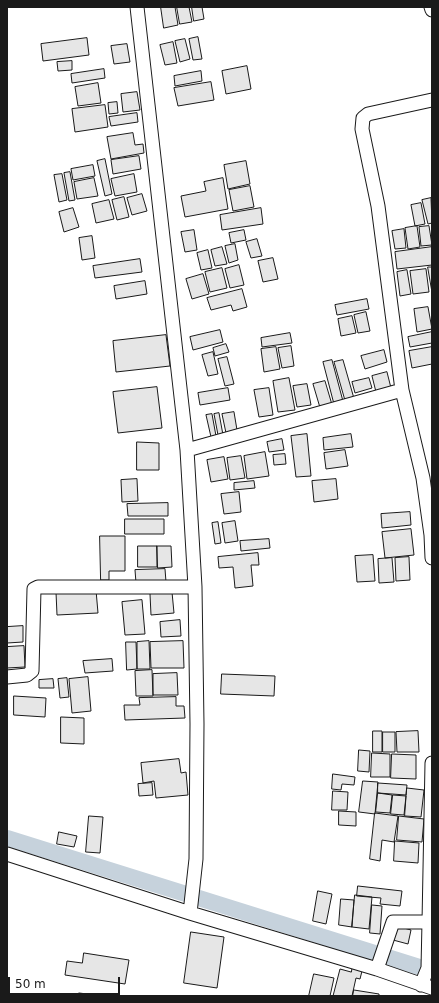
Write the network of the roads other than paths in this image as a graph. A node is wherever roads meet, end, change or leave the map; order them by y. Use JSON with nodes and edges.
{"nodes":[{"id":1,"x":137,"y":7,"type":"edge"},
{"id":2,"x":432,"y":100,"type":"edge"},
{"id":3,"x":402,"y":390,"type":"junction"},
{"id":4,"x":187,"y":450,"type":"junction"},
{"id":5,"x":432,"y":558,"type":"edge"},
{"id":6,"x":195,"y":587,"type":"junction"},
{"id":7,"x":7,"y":677,"type":"edge"},
{"id":8,"x":432,"y":763,"type":"edge"},
{"id":9,"x":7,"y":854,"type":"edge"},
{"id":10,"x":191,"y":907,"type":"junction"},
{"id":11,"x":429,"y":922,"type":"junction"},
{"id":12,"x":377,"y":966,"type":"junction"},
{"id":13,"x":426,"y":980,"type":"edge"}],
"edges":[{"from":1,"to":4,"type":"street"},
{"from":2,"to":3,"type":"street"},
{"from":3,"to":4,"type":"street"},
{"from":3,"to":5,"type":"street"},
{"from":4,"to":6,"type":"street"},
{"from":6,"to":7,"type":"street"},
{"from":6,"to":10,"type":"street"},
{"from":8,"to":11,"type":"street"},
{"from":9,"to":10,"type":"street"},
{"from":10,"to":12,"type":"street"},
{"from":11,"to":12,"type":"street"},
{"from":11,"to":13,"type":"street"},
{"from":12,"to":13,"type":"street"}]}
